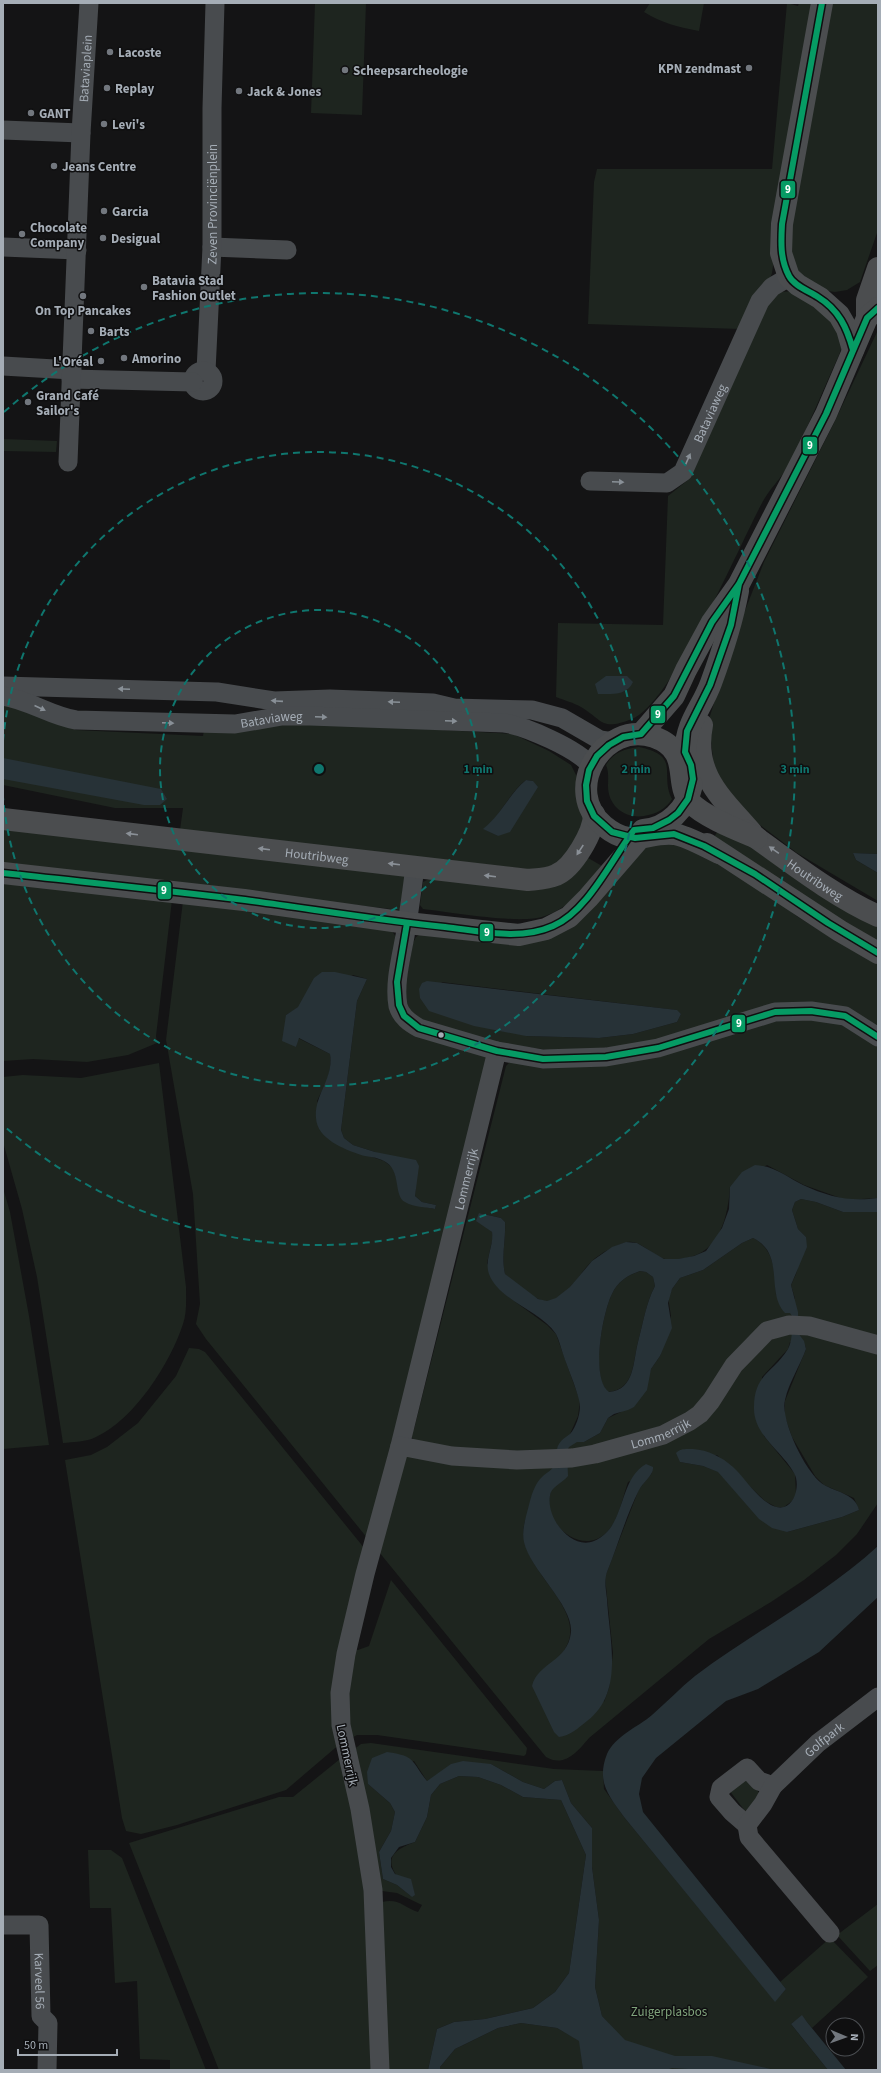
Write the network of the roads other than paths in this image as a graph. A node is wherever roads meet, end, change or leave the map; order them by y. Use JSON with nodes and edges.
{"nodes":[{"id":1,"x":89,"y":3,"type":"edge"},
{"id":2,"x":215,"y":3,"type":"edge"},
{"id":3,"x":822,"y":3,"type":"edge"},
{"id":4,"x":3,"y":130,"type":"edge"},
{"id":5,"x":81,"y":134,"type":"junction"},
{"id":6,"x":3,"y":247,"type":"edge"},
{"id":7,"x":212,"y":247,"type":"junction"},
{"id":8,"x":76,"y":250,"type":"junction"},
{"id":9,"x":287,"y":250,"type":"dead end"},
{"id":10,"x":878,"y":268,"type":"edge"},
{"id":11,"x":789,"y":277,"type":"junction"},
{"id":12,"x":820,"y":298,"type":"junction"},
{"id":13,"x":873,"y":313,"type":"edge"},
{"id":14,"x":853,"y":350,"type":"junction"},
{"id":15,"x":3,"y":366,"type":"edge"},
{"id":16,"x":72,"y":374,"type":"junction"},
{"id":17,"x":68,"y":462,"type":"dead end"},
{"id":18,"x":590,"y":481,"type":"dead end"},
{"id":19,"x":739,"y":584,"type":"junction"},
{"id":20,"x":710,"y":685,"type":"junction"},
{"id":21,"x":3,"y":686,"type":"edge"},
{"id":22,"x":3,"y":696,"type":"edge"},
{"id":23,"x":643,"y":728,"type":"junction"},
{"id":24,"x":615,"y":736,"type":"junction"},
{"id":25,"x":685,"y":752,"type":"junction"},
{"id":26,"x":589,"y":772,"type":"junction"},
{"id":27,"x":690,"y":792,"type":"junction"},
{"id":28,"x":594,"y":814,"type":"junction"},
{"id":29,"x":3,"y":819,"type":"edge"},
{"id":30,"x":645,"y":833,"type":"junction"},
{"id":31,"x":757,"y":838,"type":"junction"},
{"id":32,"x":415,"y":867,"type":"junction"},
{"id":33,"x":3,"y":873,"type":"edge"},
{"id":34,"x":878,"y":916,"type":"edge"},
{"id":35,"x":407,"y":923,"type":"junction"},
{"id":36,"x":878,"y":953,"type":"edge"},
{"id":37,"x":878,"y":1037,"type":"edge"},
{"id":38,"x":497,"y":1051,"type":"junction"},
{"id":39,"x":878,"y":1345,"type":"edge"},
{"id":40,"x":400,"y":1446,"type":"junction"},
{"id":41,"x":878,"y":1697,"type":"edge"},
{"id":42,"x":772,"y":1786,"type":"junction"},
{"id":43,"x":747,"y":1825,"type":"junction"},
{"id":44,"x":3,"y":1925,"type":"edge"},
{"id":45,"x":830,"y":1933,"type":"dead end"},
{"id":46,"x":47,"y":2070,"type":"edge"},
{"id":47,"x":380,"y":2070,"type":"edge"}],
"edges":[{"from":1,"to":5,"type":"street","name":"Bataviaplein"},
{"from":2,"to":7,"type":"street","name":"Zeven Provinciënplein"},
{"from":3,"to":11,"type":"main road"},
{"from":4,"to":5,"type":"street"},
{"from":5,"to":8,"type":"street","name":"Bataviaplein"},
{"from":6,"to":8,"type":"street"},
{"from":7,"to":9,"type":"street"},
{"from":7,"to":16,"type":"street","name":"Zeven Provinciënplein"},
{"from":8,"to":16,"type":"street","name":"Bataviaplein"},
{"from":10,"to":13,"type":"main road"},
{"from":11,"to":12,"type":"main road"},
{"from":18,"to":11,"type":"street","name":"Bataviaweg","one_way":true},
{"from":12,"to":13,"type":"main road"},
{"from":12,"to":14,"type":"main road"},
{"from":13,"to":14,"type":"main road"},
{"from":14,"to":19,"type":"main road"},
{"from":15,"to":16,"type":"street"},
{"from":16,"to":17,"type":"street","name":"Bataviaplein"},
{"from":19,"to":20,"type":"main road"},
{"from":19,"to":23,"type":"main road"},
{"from":20,"to":25,"type":"main road"},
{"from":20,"to":31,"type":"main road"},
{"from":24,"to":21,"type":"street","name":"Bataviaweg","one_way":true},
{"from":22,"to":26,"type":"street","name":"Bataviaweg","one_way":true},
{"from":23,"to":24,"type":"main road"},
{"from":23,"to":25,"type":"main road"},
{"from":23,"to":27,"type":"main road"},
{"from":24,"to":26,"type":"main road"},
{"from":25,"to":27,"type":"main road"},
{"from":26,"to":28,"type":"main road"},
{"from":26,"to":30,"type":"main road"},
{"from":27,"to":30,"type":"main road"},
{"from":27,"to":31,"type":"main road","name":"Houtribweg"},
{"from":28,"to":30,"type":"main road"},
{"from":28,"to":32,"type":"main road","name":"Houtribweg","one_way":true},
{"from":32,"to":29,"type":"main road","name":"Houtribweg","one_way":true},
{"from":30,"to":35,"type":"main road"},
{"from":30,"to":36,"type":"main road"},
{"from":34,"to":31,"type":"main road","name":"Houtribweg","one_way":true},
{"from":32,"to":35,"type":"street"},
{"from":33,"to":35,"type":"main road"},
{"from":35,"to":38,"type":"street"},
{"from":37,"to":38,"type":"street"},
{"from":38,"to":40,"type":"street","name":"Lommerrijk"},
{"from":39,"to":40,"type":"street","name":"Lommerrijk"},
{"from":40,"to":47,"type":"street","name":"Lommerrijk"},
{"from":41,"to":42,"type":"street","name":"Golfpark"},
{"from":42,"to":43,"type":"street","name":"Golfpark"},
{"from":42,"to":43,"type":"street"},
{"from":43,"to":45,"type":"street"},
{"from":44,"to":46,"type":"street","name":"Karveel 56"}]}
